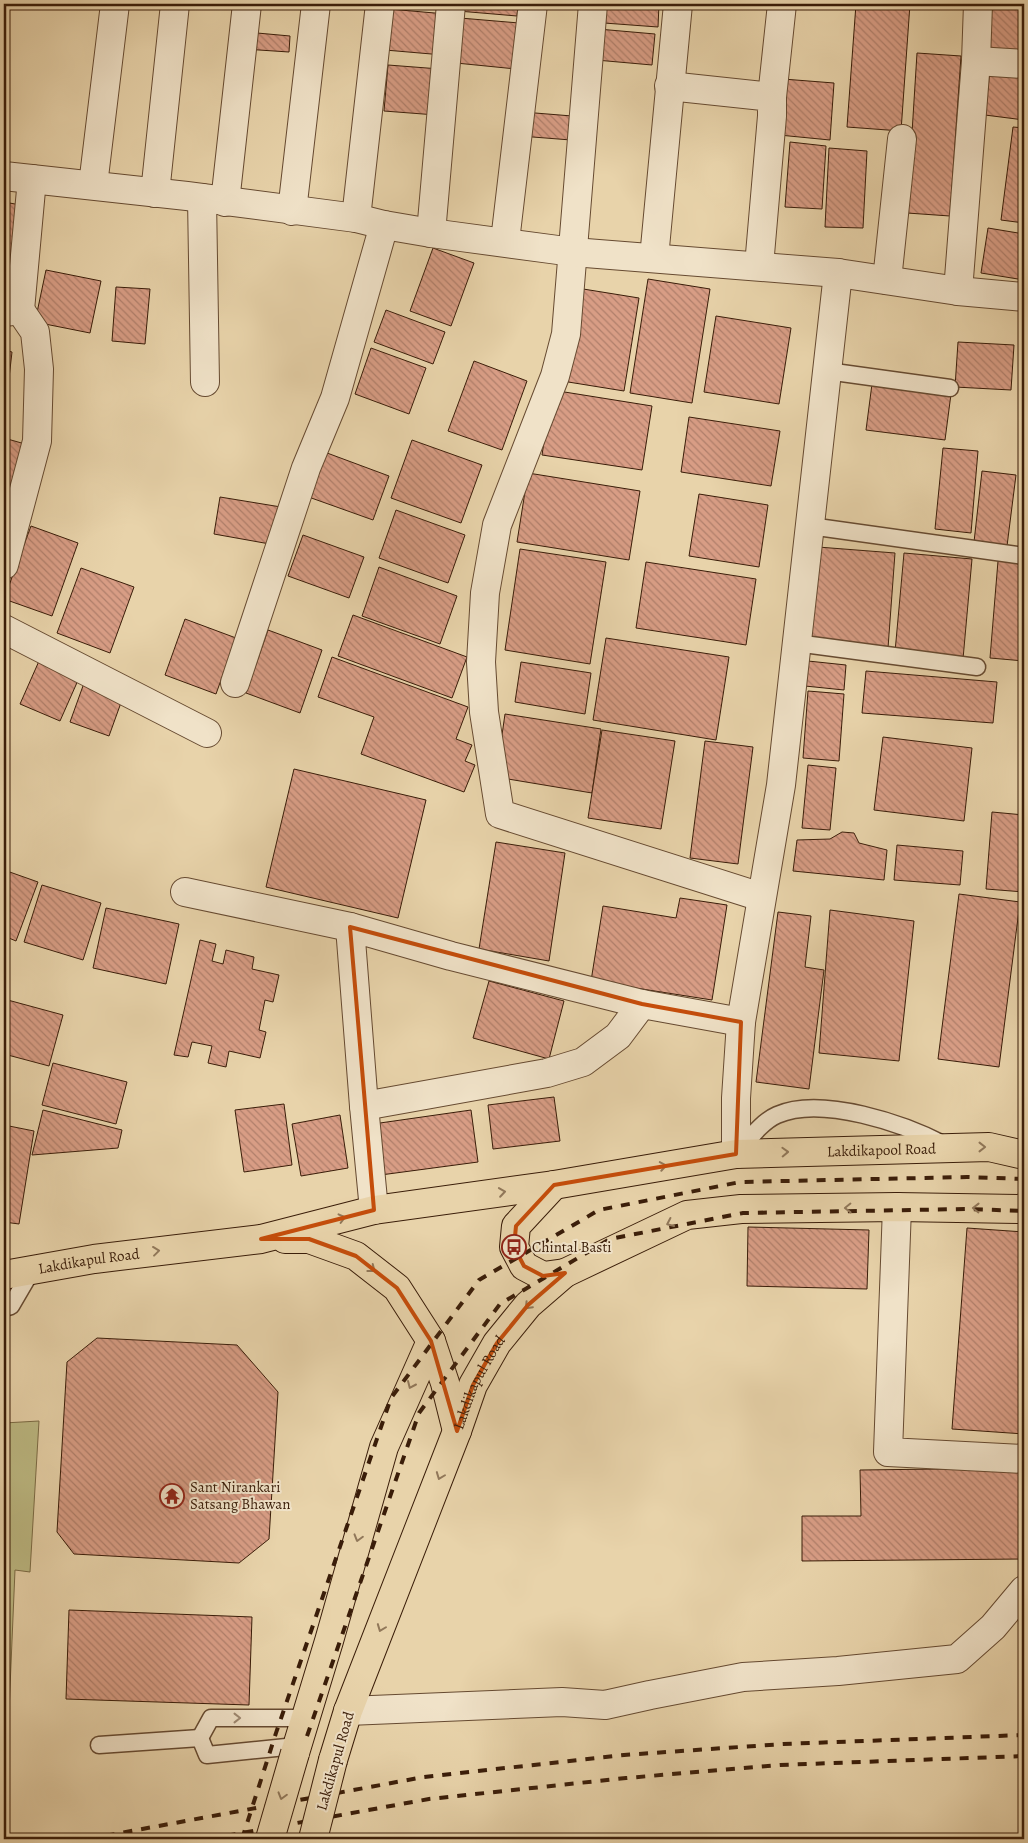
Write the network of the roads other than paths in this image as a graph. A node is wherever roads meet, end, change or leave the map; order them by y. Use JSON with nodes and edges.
{"nodes":[{"id":1,"x":115,"y":4,"type":"edge"},
{"id":2,"x":175,"y":4,"type":"edge"},
{"id":3,"x":247,"y":4,"type":"edge"},
{"id":4,"x":316,"y":4,"type":"edge"},
{"id":5,"x":380,"y":4,"type":"edge"},
{"id":6,"x":451,"y":4,"type":"edge"},
{"id":7,"x":533,"y":4,"type":"edge"},
{"id":8,"x":593,"y":4,"type":"edge"},
{"id":9,"x":678,"y":4,"type":"edge"},
{"id":10,"x":782,"y":4,"type":"edge"},
{"id":11,"x":978,"y":4,"type":"edge"},
{"id":12,"x":976,"y":61,"type":"junction"},
{"id":13,"x":1024,"y":64,"type":"edge"},
{"id":14,"x":669,"y":86,"type":"junction"},
{"id":15,"x":772,"y":98,"type":"junction"},
{"id":16,"x":902,"y":139,"type":"dead end"},
{"id":17,"x":4,"y":176,"type":"edge"},
{"id":18,"x":32,"y":179,"type":"junction"},
{"id":19,"x":93,"y":186,"type":"junction"},
{"id":20,"x":155,"y":193,"type":"junction"},
{"id":21,"x":213,"y":200,"type":"junction"},
{"id":22,"x":292,"y":211,"type":"junction"},
{"id":23,"x":356,"y":218,"type":"junction"},
{"id":24,"x":384,"y":225,"type":"junction"},
{"id":25,"x":431,"y":233,"type":"junction"},
{"id":26,"x":505,"y":242,"type":"junction"},
{"id":27,"x":573,"y":252,"type":"junction"},
{"id":28,"x":654,"y":258,"type":"junction"},
{"id":29,"x":758,"y":266,"type":"junction"},
{"id":30,"x":838,"y":273,"type":"junction"},
{"id":31,"x":887,"y":280,"type":"junction"},
{"id":32,"x":958,"y":291,"type":"junction"},
{"id":33,"x":1024,"y":297,"type":"edge"},
{"id":34,"x":12,"y":311,"type":"edge"},
{"id":35,"x":827,"y":371,"type":"junction"},
{"id":36,"x":205,"y":382,"type":"dead end"},
{"id":37,"x":950,"y":388,"type":"dead end"},
{"id":38,"x":810,"y":526,"type":"junction"},
{"id":39,"x":1024,"y":556,"type":"edge"},
{"id":40,"x":4,"y":565,"type":"edge"},
{"id":41,"x":4,"y":629,"type":"edge"},
{"id":42,"x":796,"y":643,"type":"junction"},
{"id":43,"x":977,"y":667,"type":"dead end"},
{"id":44,"x":235,"y":683,"type":"dead end"},
{"id":45,"x":207,"y":733,"type":"dead end"},
{"id":46,"x":185,"y":892,"type":"dead end"},
{"id":47,"x":762,"y":897,"type":"junction"},
{"id":48,"x":350,"y":927,"type":"junction"},
{"id":49,"x":642,"y":1004,"type":"junction"},
{"id":50,"x":741,"y":1022,"type":"junction"},
{"id":51,"x":364,"y":1106,"type":"junction"},
{"id":52,"x":951,"y":1148,"type":"junction"},
{"id":53,"x":736,"y":1154,"type":"junction"},
{"id":54,"x":1024,"y":1155,"type":"edge"},
{"id":55,"x":554,"y":1185,"type":"junction"},
{"id":56,"x":897,"y":1207,"type":"junction"},
{"id":57,"x":1024,"y":1209,"type":"edge"},
{"id":58,"x":374,"y":1210,"type":"junction"},
{"id":59,"x":261,"y":1239,"type":"junction"},
{"id":60,"x":32,"y":1270,"type":"junction"},
{"id":61,"x":565,"y":1273,"type":"junction"},
{"id":62,"x":4,"y":1275,"type":"edge"},
{"id":63,"x":4,"y":1308,"type":"edge"},
{"id":64,"x":431,"y":1341,"type":"junction"},
{"id":65,"x":457,"y":1431,"type":"junction"},
{"id":66,"x":1024,"y":1459,"type":"edge"},
{"id":67,"x":1024,"y":1590,"type":"edge"},
{"id":68,"x":348,"y":1711,"type":"junction"},
{"id":69,"x":306,"y":1718,"type":"junction"},
{"id":70,"x":200,"y":1738,"type":"junction"},
{"id":71,"x":99,"y":1745,"type":"dead end"},
{"id":72,"x":296,"y":1750,"type":"junction"},
{"id":73,"x":270,"y":1839,"type":"edge"},
{"id":74,"x":313,"y":1839,"type":"edge"}],
"edges":[{"from":1,"to":19,"type":"street"},
{"from":2,"to":20,"type":"street"},
{"from":3,"to":21,"type":"street"},
{"from":4,"to":22,"type":"street"},
{"from":5,"to":23,"type":"street"},
{"from":6,"to":25,"type":"street"},
{"from":7,"to":26,"type":"street"},
{"from":8,"to":27,"type":"street"},
{"from":9,"to":14,"type":"street"},
{"from":10,"to":15,"type":"street"},
{"from":11,"to":12,"type":"street"},
{"from":12,"to":13,"type":"street"},
{"from":12,"to":32,"type":"street"},
{"from":14,"to":15,"type":"street"},
{"from":14,"to":28,"type":"street"},
{"from":15,"to":29,"type":"street"},
{"from":16,"to":31,"type":"street"},
{"from":17,"to":18,"type":"street"},
{"from":18,"to":19,"type":"street"},
{"from":18,"to":34,"type":"street"},
{"from":19,"to":20,"type":"street"},
{"from":20,"to":21,"type":"street"},
{"from":21,"to":22,"type":"street"},
{"from":21,"to":36,"type":"street"},
{"from":22,"to":23,"type":"street"},
{"from":23,"to":24,"type":"street"},
{"from":24,"to":25,"type":"street"},
{"from":24,"to":44,"type":"street"},
{"from":25,"to":26,"type":"street"},
{"from":26,"to":27,"type":"street"},
{"from":27,"to":28,"type":"street"},
{"from":27,"to":47,"type":"street"},
{"from":28,"to":29,"type":"street"},
{"from":29,"to":30,"type":"street"},
{"from":30,"to":31,"type":"street"},
{"from":30,"to":35,"type":"street"},
{"from":31,"to":32,"type":"street"},
{"from":32,"to":33,"type":"street"},
{"from":34,"to":40,"type":"street"},
{"from":35,"to":37,"type":"lane"},
{"from":35,"to":38,"type":"street"},
{"from":38,"to":39,"type":"lane"},
{"from":38,"to":42,"type":"street"},
{"from":41,"to":45,"type":"street"},
{"from":42,"to":43,"type":"lane"},
{"from":42,"to":47,"type":"street"},
{"from":46,"to":48,"type":"street"},
{"from":47,"to":50,"type":"street"},
{"from":48,"to":49,"type":"street"},
{"from":48,"to":51,"type":"street"},
{"from":49,"to":50,"type":"street"},
{"from":49,"to":51,"type":"street"},
{"from":50,"to":53,"type":"street"},
{"from":51,"to":58,"type":"street"},
{"from":53,"to":52,"type":"highway","name":"Lakdikapool Road","one_way":true},
{"from":52,"to":53,"type":"lane"},
{"from":52,"to":54,"type":"highway","name":"Lakdikapool Road","one_way":true},
{"from":55,"to":53,"type":"highway","name":"Lakdikapul Road","one_way":true},
{"from":58,"to":55,"type":"highway","name":"Lakdikapul Road","one_way":true},
{"from":55,"to":61,"type":"highway"},
{"from":57,"to":56,"type":"highway","one_way":true},
{"from":56,"to":61,"type":"highway","name":"Lakdikapul Road","one_way":true},
{"from":56,"to":66,"type":"street"},
{"from":59,"to":58,"type":"highway","name":"Lakdikapul Road","one_way":true},
{"from":60,"to":59,"type":"highway","name":"Lakdikapul Road","one_way":true},
{"from":59,"to":64,"type":"highway","one_way":true},
{"from":60,"to":62,"type":"highway","name":"Lakdikapul Road"},
{"from":60,"to":63,"type":"lane"},
{"from":61,"to":65,"type":"highway","name":"Lakdikapul Road","one_way":true},
{"from":64,"to":65,"type":"highway"},
{"from":64,"to":69,"type":"highway","one_way":true},
{"from":65,"to":68,"type":"highway","name":"Lakdikapul Road","one_way":true},
{"from":67,"to":68,"type":"street"},
{"from":68,"to":74,"type":"highway","name":"Lakdikapul Road","bridge":true},
{"from":70,"to":69,"type":"lane","one_way":true},
{"from":69,"to":72,"type":"highway"},
{"from":70,"to":71,"type":"lane"},
{"from":70,"to":72,"type":"lane"},
{"from":72,"to":73,"type":"highway","one_way":true,"bridge":true}]}
